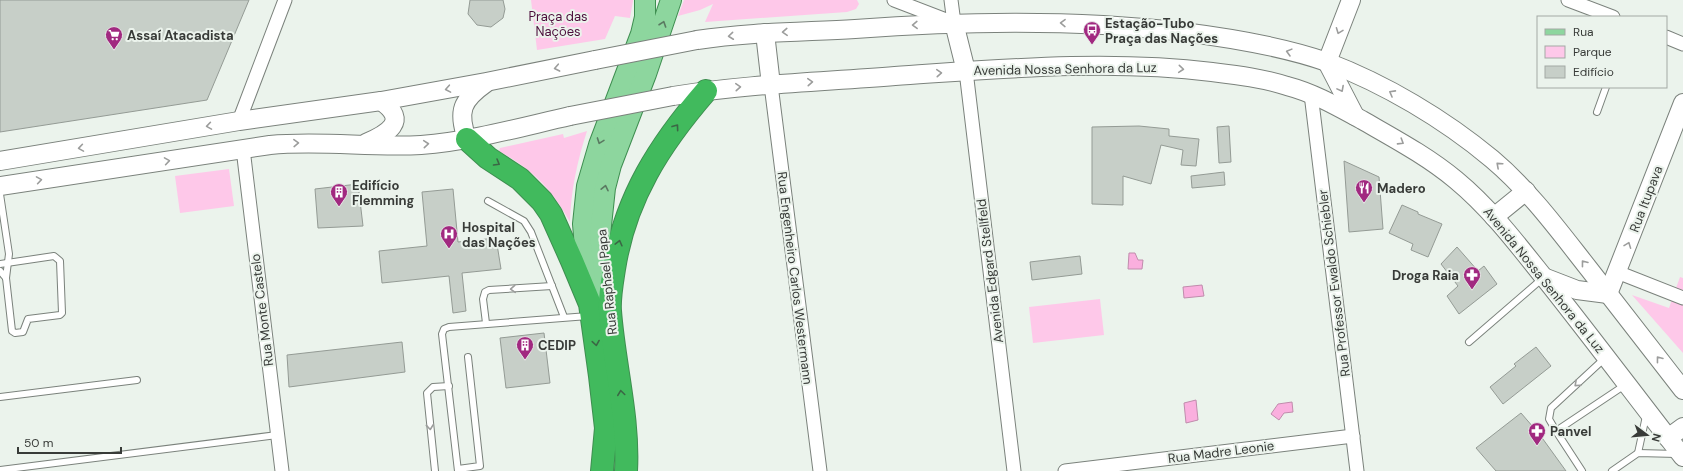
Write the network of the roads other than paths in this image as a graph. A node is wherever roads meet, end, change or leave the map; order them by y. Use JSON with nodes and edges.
{"nodes":[{"id":1,"x":285,"y":0,"type":"edge"},
{"id":2,"x":645,"y":0,"type":"edge"},
{"id":3,"x":671,"y":0,"type":"edge"},
{"id":4,"x":894,"y":0,"type":"edge"},
{"id":5,"x":951,"y":0,"type":"edge"},
{"id":6,"x":1351,"y":0,"type":"edge"},
{"id":7,"x":1568,"y":0,"type":"edge"},
{"id":8,"x":1610,"y":16,"type":"edge"},
{"id":9,"x":954,"y":23,"type":"junction"},
{"id":10,"x":765,"y":33,"type":"junction"},
{"id":11,"x":1667,"y":37,"type":"edge"},
{"id":12,"x":1683,"y":44,"type":"edge"},
{"id":13,"x":1327,"y":62,"type":"junction"},
{"id":14,"x":966,"y":71,"type":"junction"},
{"id":15,"x":486,"y":82,"type":"junction"},
{"id":16,"x":771,"y":85,"type":"junction"},
{"id":17,"x":1606,"y":88,"type":"edge"},
{"id":18,"x":706,"y":90,"type":"junction"},
{"id":19,"x":1311,"y":94,"type":"junction"},
{"id":20,"x":382,"y":101,"type":"junction"},
{"id":21,"x":1683,"y":103,"type":"edge"},
{"id":22,"x":1597,"y":112,"type":"dead end"},
{"id":23,"x":1355,"y":116,"type":"junction"},
{"id":24,"x":239,"y":121,"type":"junction"},
{"id":25,"x":467,"y":139,"type":"junction"},
{"id":26,"x":363,"y":144,"type":"junction"},
{"id":27,"x":243,"y":149,"type":"junction"},
{"id":28,"x":0,"y":161,"type":"edge"},
{"id":29,"x":0,"y":186,"type":"edge"},
{"id":30,"x":1526,"y":191,"type":"junction"},
{"id":31,"x":0,"y":194,"type":"edge"},
{"id":32,"x":488,"y":201,"type":"dead end"},
{"id":33,"x":1494,"y":217,"type":"junction"},
{"id":34,"x":8,"y":263,"type":"junction"},
{"id":35,"x":0,"y":264,"type":"edge"},
{"id":36,"x":0,"y":271,"type":"edge"},
{"id":37,"x":1617,"y":272,"type":"junction"},
{"id":38,"x":1544,"y":277,"type":"junction"},
{"id":39,"x":6,"y":278,"type":"junction"},
{"id":40,"x":552,"y":286,"type":"junction"},
{"id":41,"x":1608,"y":294,"type":"junction"},
{"id":42,"x":1683,"y":298,"type":"edge"},
{"id":43,"x":597,"y":310,"type":"junction"},
{"id":44,"x":564,"y":317,"type":"junction"},
{"id":45,"x":486,"y":323,"type":"junction"},
{"id":46,"x":1469,"y":342,"type":"dead end"},
{"id":47,"x":468,"y":357,"type":"dead end"},
{"id":48,"x":1606,"y":357,"type":"junction"},
{"id":49,"x":138,"y":380,"type":"dead end"},
{"id":50,"x":1626,"y":384,"type":"junction"},
{"id":51,"x":449,"y":386,"type":"junction"},
{"id":52,"x":1683,"y":390,"type":"edge"},
{"id":53,"x":0,"y":396,"type":"edge"},
{"id":54,"x":1647,"y":411,"type":"junction"},
{"id":55,"x":1683,"y":427,"type":"edge"},
{"id":56,"x":626,"y":431,"type":"junction"},
{"id":57,"x":1556,"y":431,"type":"junction"},
{"id":58,"x":277,"y":435,"type":"junction"},
{"id":59,"x":1353,"y":436,"type":"junction"},
{"id":60,"x":1668,"y":438,"type":"junction"},
{"id":61,"x":1638,"y":453,"type":"junction"},
{"id":62,"x":1682,"y":456,"type":"edge"},
{"id":63,"x":481,"y":468,"type":"edge"},
{"id":64,"x":0,"y":470,"type":"edge"},
{"id":65,"x":458,"y":470,"type":"edge"},
{"id":66,"x":282,"y":471,"type":"edge"},
{"id":67,"x":435,"y":471,"type":"edge"},
{"id":68,"x":602,"y":471,"type":"edge"},
{"id":69,"x":626,"y":471,"type":"edge"},
{"id":70,"x":637,"y":471,"type":"edge"},
{"id":71,"x":820,"y":471,"type":"edge"},
{"id":72,"x":1014,"y":471,"type":"edge"},
{"id":73,"x":1065,"y":471,"type":"edge"},
{"id":74,"x":1357,"y":471,"type":"edge"},
{"id":75,"x":1582,"y":471,"type":"edge"},
{"id":76,"x":1612,"y":471,"type":"edge"}],
"edges":[{"from":1,"to":24,"type":"street"},
{"from":2,"to":43,"type":"main road","name":"Rua Raphael Papa","one_way":true},
{"from":43,"to":3,"type":"main road","name":"Rua Raphael Papa","one_way":true},
{"from":4,"to":9,"type":"street"},
{"from":5,"to":9,"type":"street"},
{"from":6,"to":13,"type":"main road","one_way":true},
{"from":7,"to":8,"type":"street"},
{"from":9,"to":10,"type":"main road","one_way":true},
{"from":13,"to":9,"type":"main road","one_way":true},
{"from":9,"to":14,"type":"main road"},
{"from":10,"to":15,"type":"main road","one_way":true,"bridge":true},
{"from":10,"to":16,"type":"main road"},
{"from":11,"to":12,"type":"street"},
{"from":13,"to":23,"type":"main road","one_way":true},
{"from":30,"to":13,"type":"main road","one_way":true},
{"from":16,"to":14,"type":"main road","name":"Avenida Nossa Senhora da Luz","one_way":true},
{"from":14,"to":19,"type":"main road","name":"Avenida Nossa Senhora da Luz","one_way":true},
{"from":14,"to":72,"type":"street","name":"Avenida Edgard Stellfeld"},
{"from":15,"to":20,"type":"main road","one_way":true},
{"from":15,"to":25,"type":"main road"},
{"from":18,"to":16,"type":"main road","name":"Avenida Nossa Senhora da Luz","one_way":true},
{"from":16,"to":71,"type":"street","name":"Rua Engenheiro Carlos Westermann"},
{"from":17,"to":22,"type":"lane"},
{"from":18,"to":25,"type":"main road","name":"Avenida Nossa Senhora da Luz","bridge":true},
{"from":43,"to":18,"type":"highway","one_way":true},
{"from":19,"to":23,"type":"main road","name":"Avenida Nossa Senhora da Luz"},
{"from":19,"to":59,"type":"street","name":"Rua Professor Ewaldo Schiebler"},
{"from":20,"to":24,"type":"main road"},
{"from":20,"to":26,"type":"main road"},
{"from":37,"to":21,"type":"main road","name":"Rua Itupava","one_way":true},
{"from":23,"to":33,"type":"main road","name":"Avenida Nossa Senhora da Luz","one_way":true},
{"from":24,"to":28,"type":"main road","one_way":true},
{"from":26,"to":25,"type":"main road","name":"Avenida Nossa Senhora da Luz","one_way":true},
{"from":25,"to":43,"type":"highway","one_way":true},
{"from":27,"to":26,"type":"main road","name":"Avenida Nossa Senhora da Luz","one_way":true},
{"from":29,"to":27,"type":"main road","name":"Avenida Nossa Senhora da Luz","one_way":true},
{"from":27,"to":58,"type":"street","name":"Rua Monte Castelo"},
{"from":30,"to":33,"type":"main road"},
{"from":41,"to":30,"type":"main road","one_way":true},
{"from":31,"to":34,"type":"lane"},
{"from":32,"to":40,"type":"lane"},
{"from":33,"to":38,"type":"main road","name":"Avenida Nossa Senhora da Luz"},
{"from":34,"to":35,"type":"lane"},
{"from":34,"to":39,"type":"lane"},
{"from":34,"to":39,"type":"lane"},
{"from":36,"to":39,"type":"lane"},
{"from":37,"to":41,"type":"main road","name":"Rua Itupava"},
{"from":37,"to":42,"type":"street"},
{"from":38,"to":41,"type":"main road"},
{"from":38,"to":46,"type":"lane"},
{"from":38,"to":48,"type":"main road","name":"Avenida Nossa Senhora da Luz"},
{"from":40,"to":44,"type":"lane"},
{"from":40,"to":45,"type":"lane","one_way":true},
{"from":52,"to":41,"type":"main road","one_way":true},
{"from":43,"to":44,"type":"lane"},
{"from":56,"to":43,"type":"highway","name":"Rua Raphael Papa","one_way":true},
{"from":43,"to":68,"type":"highway","name":"Rua Raphael Papa","one_way":true},
{"from":44,"to":45,"type":"lane"},
{"from":45,"to":51,"type":"lane"},
{"from":47,"to":63,"type":"lane"},
{"from":48,"to":50,"type":"main road","name":"Avenida Nossa Senhora da Luz"},
{"from":48,"to":57,"type":"lane","one_way":true},
{"from":49,"to":53,"type":"lane"},
{"from":50,"to":54,"type":"main road","name":"Avenida Nossa Senhora da Luz"},
{"from":50,"to":57,"type":"lane"},
{"from":51,"to":65,"type":"lane"},
{"from":51,"to":67,"type":"lane","one_way":true},
{"from":54,"to":60,"type":"main road","name":"Avenida Nossa Senhora da Luz"},
{"from":54,"to":61,"type":"lane"},
{"from":55,"to":60,"type":"main road"},
{"from":56,"to":69,"type":"highway"},
{"from":56,"to":70,"type":"main road","name":"Rua Raphael Papa"},
{"from":57,"to":75,"type":"lane"},
{"from":58,"to":64,"type":"lane"},
{"from":58,"to":66,"type":"street","name":"Rua Monte Castelo"},
{"from":59,"to":73,"type":"street","name":"Rua Madre Leonie"},
{"from":59,"to":74,"type":"street","name":"Rua Professor Ewaldo Schiebler"},
{"from":60,"to":62,"type":"main road","name":"Avenida Nossa Senhora da Luz"},
{"from":61,"to":62,"type":"lane"},
{"from":61,"to":76,"type":"lane"},
{"from":63,"to":65,"type":"lane"}]}
